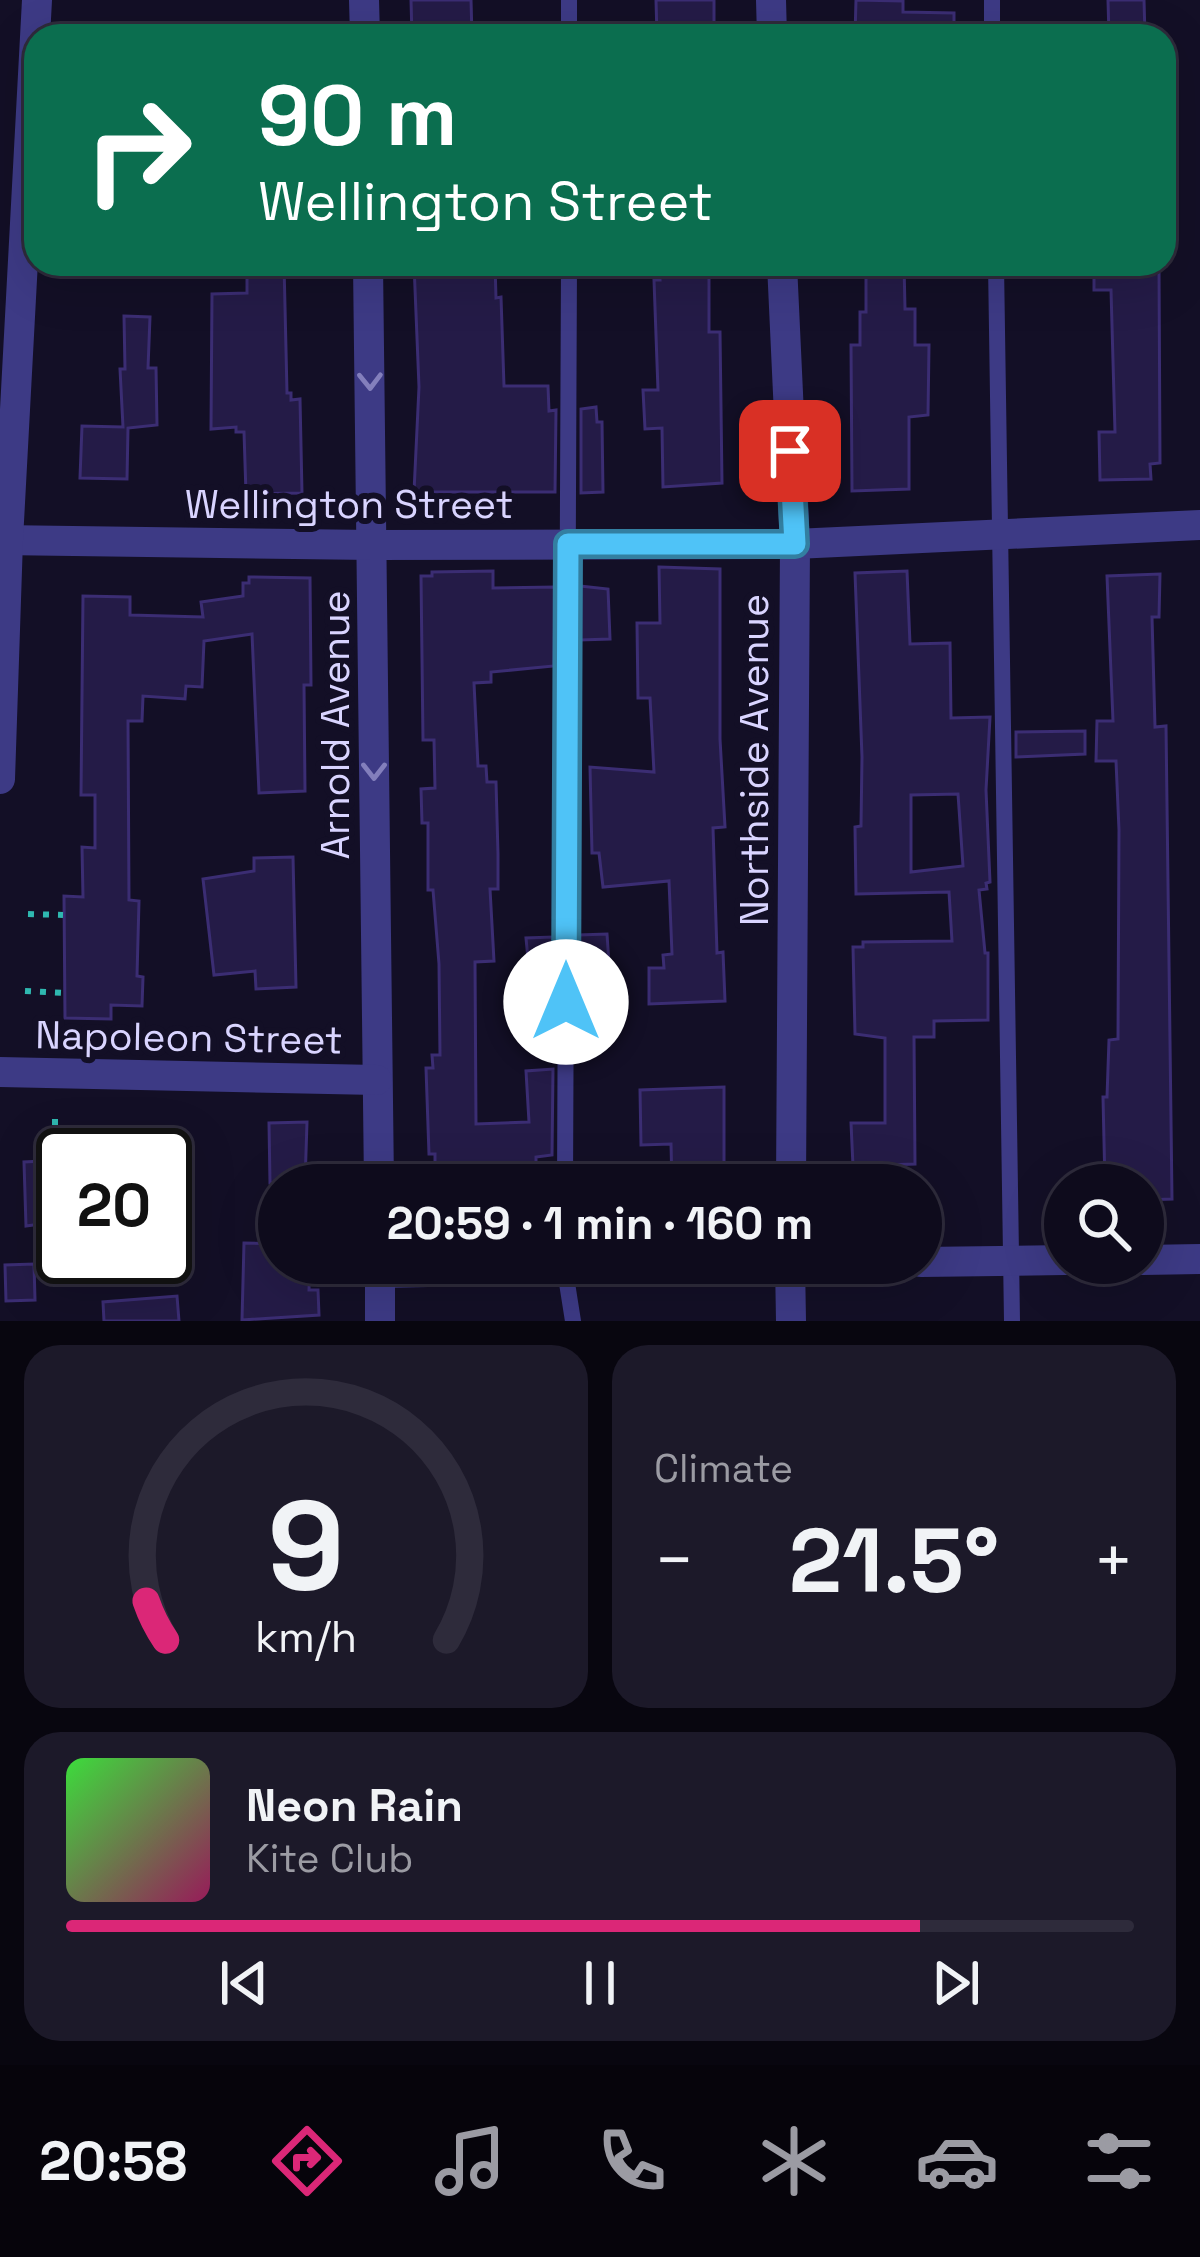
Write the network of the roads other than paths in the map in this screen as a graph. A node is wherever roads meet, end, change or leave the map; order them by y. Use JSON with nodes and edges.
{"nodes":[{"id":1,"x":24,"y":222,"type":"edge"},
{"id":2,"x":368,"y":276,"type":"edge"},
{"id":3,"x":569,"y":276,"type":"edge"},
{"id":4,"x":783,"y":276,"type":"edge"},
{"id":5,"x":996,"y":276,"type":"edge"},
{"id":6,"x":1200,"y":525,"type":"edge"},
{"id":7,"x":1001,"y":533,"type":"junction"},
{"id":8,"x":4,"y":540,"type":"edge"},
{"id":9,"x":568,"y":544,"type":"junction"},
{"id":10,"x":795,"y":544,"type":"junction"},
{"id":11,"x":373,"y":545,"type":"junction"},
{"id":12,"x":0,"y":779,"type":"edge"},
{"id":13,"x":0,"y":1072,"type":"edge"},
{"id":14,"x":376,"y":1080,"type":"junction"},
{"id":15,"x":378,"y":1164,"type":"edge"},
{"id":16,"x":565,"y":1164,"type":"edge"},
{"id":17,"x":790,"y":1164,"type":"edge"},
{"id":18,"x":1200,"y":1259,"type":"edge"},
{"id":19,"x":1044,"y":1260,"type":"edge"},
{"id":20,"x":1164,"y":1260,"type":"edge"},
{"id":21,"x":1010,"y":1261,"type":"junction"},
{"id":22,"x":942,"y":1262,"type":"edge"},
{"id":23,"x":380,"y":1284,"type":"edge"},
{"id":24,"x":567,"y":1284,"type":"edge"},
{"id":25,"x":790,"y":1284,"type":"edge"},
{"id":26,"x":380,"y":1321,"type":"edge"},
{"id":27,"x":574,"y":1321,"type":"edge"},
{"id":28,"x":791,"y":1321,"type":"edge"},
{"id":29,"x":1012,"y":1321,"type":"edge"}],
"edges":[{"from":1,"to":8,"type":"street"},
{"from":2,"to":11,"type":"street","name":"Arnold Avenue","one_way":true},
{"from":3,"to":9,"type":"lane"},
{"from":4,"to":10,"type":"street","name":"Northside Avenue"},
{"from":5,"to":7,"type":"lane"},
{"from":6,"to":7,"type":"street","name":"Wellington Street"},
{"from":7,"to":10,"type":"street","name":"Wellington Street"},
{"from":7,"to":21,"type":"lane"},
{"from":8,"to":11,"type":"street","name":"Wellington Street"},
{"from":8,"to":12,"type":"street"},
{"from":9,"to":10,"type":"street","name":"Wellington Street"},
{"from":9,"to":11,"type":"street","name":"Wellington Street"},
{"from":9,"to":16,"type":"lane"},
{"from":10,"to":17,"type":"street","name":"Northside Avenue"},
{"from":11,"to":14,"type":"street","name":"Arnold Avenue","one_way":true},
{"from":13,"to":14,"type":"street","name":"Napoleon Street"},
{"from":14,"to":15,"type":"street","name":"Arnold Avenue"},
{"from":18,"to":20,"type":"street"},
{"from":19,"to":21,"type":"street"},
{"from":21,"to":22,"type":"street"},
{"from":21,"to":29,"type":"lane"},
{"from":23,"to":26,"type":"street"},
{"from":24,"to":27,"type":"lane"},
{"from":25,"to":28,"type":"street"}]}
